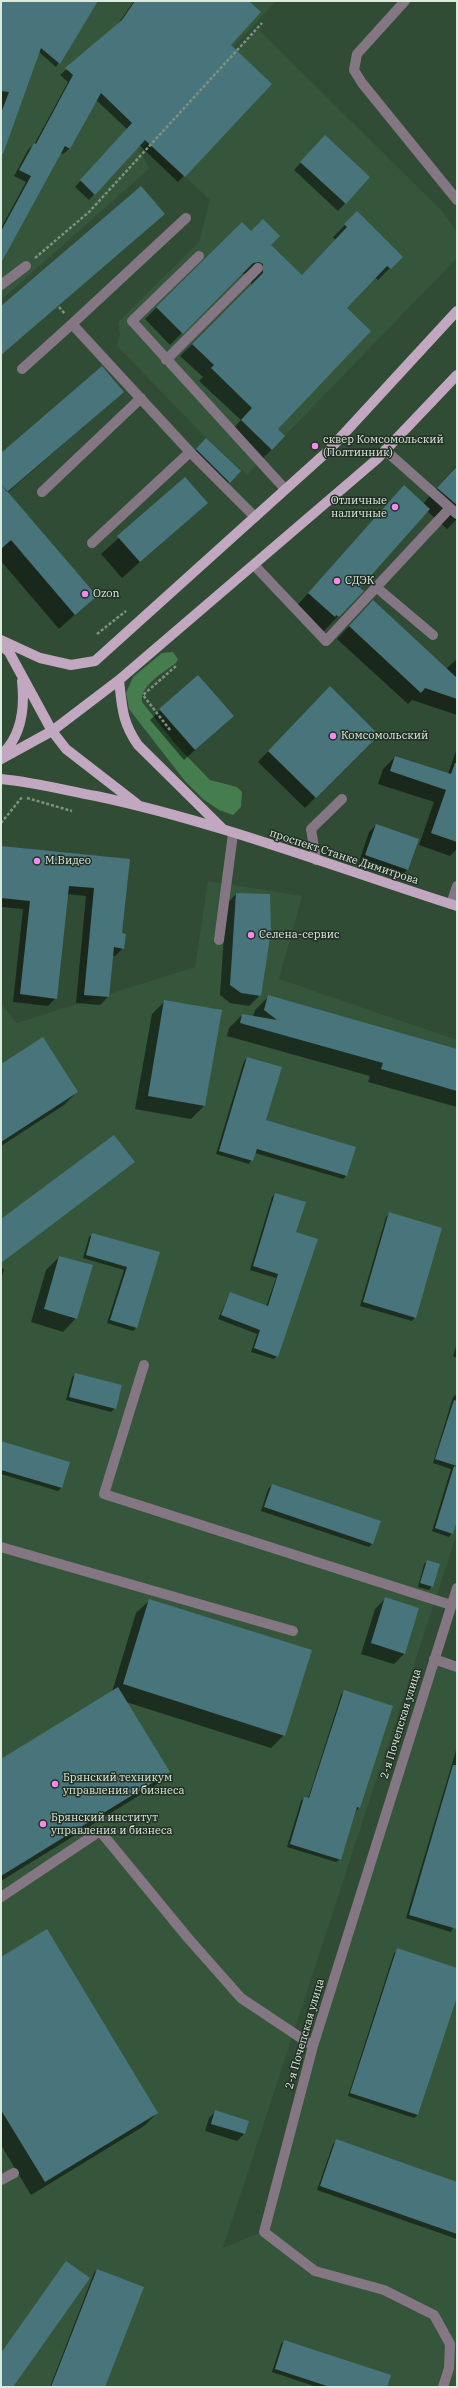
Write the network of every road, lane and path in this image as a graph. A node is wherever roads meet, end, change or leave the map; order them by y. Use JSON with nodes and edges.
{"nodes":[{"id":1,"x":405,"y":1,"type":"edge"},
{"id":2,"x":262,"y":23,"type":"dead end"},
{"id":3,"x":456,"y":194,"type":"edge"},
{"id":4,"x":186,"y":218,"type":"dead end"},
{"id":5,"x":199,"y":256,"type":"dead end"},
{"id":6,"x":26,"y":266,"type":"joint"},
{"id":7,"x":258,"y":268,"type":"dead end"},
{"id":8,"x":1,"y":285,"type":"edge"},
{"id":9,"x":457,"y":312,"type":"edge"},
{"id":10,"x":72,"y":324,"type":"junction"},
{"id":11,"x":166,"y":360,"type":"junction"},
{"id":12,"x":22,"y":369,"type":"dead end"},
{"id":13,"x":457,"y":375,"type":"edge"},
{"id":14,"x":141,"y":398,"type":"junction"},
{"id":15,"x":385,"y":450,"type":"junction"},
{"id":16,"x":190,"y":452,"type":"junction"},
{"id":17,"x":285,"y":489,"type":"junction"},
{"id":18,"x":42,"y":492,"type":"dead end"},
{"id":19,"x":454,"y":511,"type":"edge"},
{"id":20,"x":255,"y":517,"type":"junction"},
{"id":21,"x":92,"y":542,"type":"dead end"},
{"id":22,"x":254,"y":565,"type":"junction"},
{"id":23,"x":376,"y":587,"type":"junction"},
{"id":24,"x":126,"y":611,"type":"dead end"},
{"id":25,"x":97,"y":634,"type":"dead end"},
{"id":26,"x":433,"y":635,"type":"dead end"},
{"id":27,"x":1,"y":640,"type":"edge"},
{"id":28,"x":1,"y":645,"type":"edge"},
{"id":29,"x":176,"y":666,"type":"dead end"},
{"id":30,"x":21,"y":675,"type":"junction"},
{"id":31,"x":119,"y":680,"type":"junction"},
{"id":32,"x":170,"y":730,"type":"dead end"},
{"id":33,"x":52,"y":732,"type":"junction"},
{"id":34,"x":1,"y":755,"type":"edge"},
{"id":35,"x":1,"y":760,"type":"edge"},
{"id":36,"x":1,"y":779,"type":"edge"},
{"id":37,"x":342,"y":798,"type":"dead end"},
{"id":38,"x":138,"y":805,"type":"junction"},
{"id":39,"x":72,"y":811,"type":"dead end"},
{"id":40,"x":1,"y":823,"type":"edge"},
{"id":41,"x":229,"y":832,"type":"junction"},
{"id":42,"x":316,"y":860,"type":"junction"},
{"id":43,"x":457,"y":886,"type":"edge"},
{"id":44,"x":454,"y":905,"type":"edge"},
{"id":45,"x":219,"y":940,"type":"dead end"},
{"id":46,"x":144,"y":1365,"type":"dead end"},
{"id":47,"x":1,"y":1547,"type":"edge"},
{"id":48,"x":457,"y":1588,"type":"edge"},
{"id":49,"x":451,"y":1606,"type":"junction"},
{"id":50,"x":293,"y":1631,"type":"dead end"},
{"id":51,"x":434,"y":1659,"type":"junction"},
{"id":52,"x":457,"y":1667,"type":"edge"},
{"id":53,"x":1,"y":1897,"type":"edge"},
{"id":54,"x":312,"y":2046,"type":"junction"},
{"id":55,"x":14,"y":2173,"type":"dead end"},
{"id":56,"x":1,"y":2180,"type":"edge"},
{"id":57,"x":444,"y":2387,"type":"edge"}],
"edges":[{"from":1,"to":3,"type":"street"},
{"from":2,"to":6,"type":"path"},
{"from":4,"to":10,"type":"street"},
{"from":5,"to":11,"type":"street"},
{"from":6,"to":8,"type":"street"},
{"from":7,"to":11,"type":"street"},
{"from":9,"to":17,"type":"main road"},
{"from":10,"to":12,"type":"street"},
{"from":10,"to":14,"type":"street"},
{"from":11,"to":17,"type":"street"},
{"from":13,"to":15,"type":"main road"},
{"from":14,"to":16,"type":"street"},
{"from":14,"to":18,"type":"street"},
{"from":15,"to":19,"type":"street"},
{"from":15,"to":22,"type":"main road"},
{"from":16,"to":20,"type":"street"},
{"from":16,"to":21,"type":"street"},
{"from":17,"to":20,"type":"main road"},
{"from":19,"to":23,"type":"street"},
{"from":20,"to":27,"type":"main road"},
{"from":22,"to":23,"type":"street"},
{"from":22,"to":31,"type":"main road"},
{"from":23,"to":26,"type":"street"},
{"from":24,"to":25,"type":"path"},
{"from":28,"to":30,"type":"main road"},
{"from":29,"to":32,"type":"path"},
{"from":30,"to":33,"type":"main road"},
{"from":30,"to":34,"type":"main road"},
{"from":31,"to":33,"type":"main road"},
{"from":31,"to":41,"type":"main road","name":"проспект Станке Димитрова"},
{"from":33,"to":35,"type":"main road"},
{"from":33,"to":38,"type":"main road"},
{"from":36,"to":38,"type":"main road","name":"проспект Станке Димитрова"},
{"from":37,"to":42,"type":"street"},
{"from":38,"to":41,"type":"main road","name":"проспект Станке Димитрова"},
{"from":39,"to":40,"type":"path"},
{"from":41,"to":42,"type":"main road","name":"проспект Станке Димитрова"},
{"from":41,"to":45,"type":"street"},
{"from":42,"to":44,"type":"main road","name":"проспект Станке Димитрова"},
{"from":43,"to":44,"type":"street"},
{"from":46,"to":49,"type":"street"},
{"from":47,"to":50,"type":"street"},
{"from":48,"to":49,"type":"street","name":"2-я Почепская улица"},
{"from":49,"to":51,"type":"street","name":"2-я Почепская улица"},
{"from":51,"to":52,"type":"street"},
{"from":51,"to":54,"type":"street","name":"2-я Почепская улица"},
{"from":53,"to":54,"type":"street"},
{"from":54,"to":57,"type":"street","name":"2-я Почепская улица"},
{"from":55,"to":56,"type":"street"}]}
